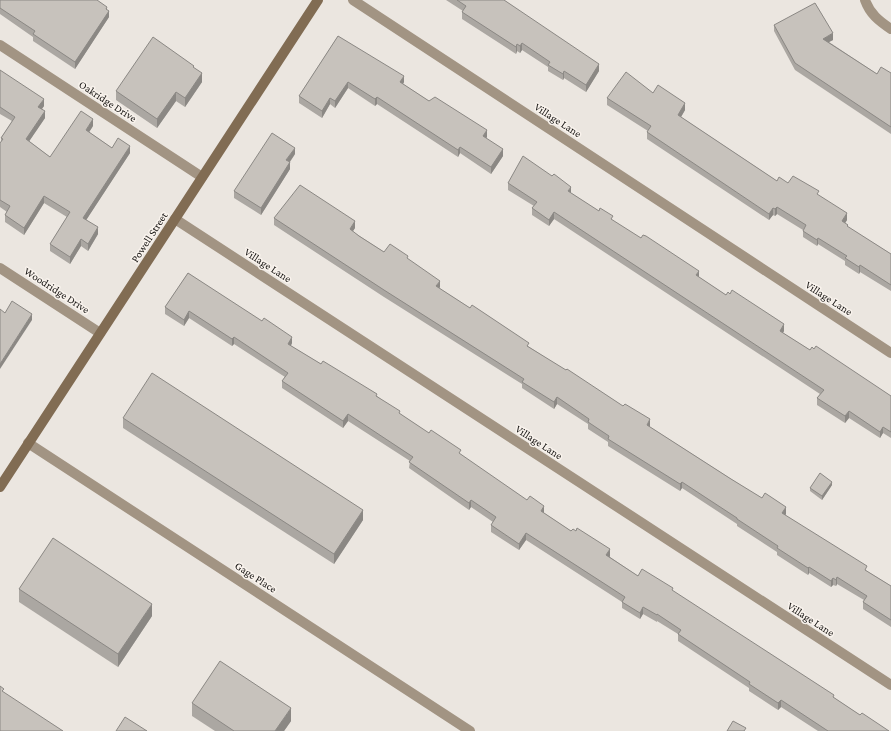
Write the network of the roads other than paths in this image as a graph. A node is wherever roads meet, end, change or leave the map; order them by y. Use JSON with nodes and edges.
{"nodes":[{"id":1,"x":318,"y":0,"type":"edge"},
{"id":2,"x":353,"y":0,"type":"edge"},
{"id":3,"x":865,"y":0,"type":"edge"},
{"id":4,"x":891,"y":29,"type":"edge"},
{"id":5,"x":0,"y":45,"type":"edge"},
{"id":6,"x":202,"y":178,"type":"junction"},
{"id":7,"x":175,"y":219,"type":"junction"},
{"id":8,"x":0,"y":268,"type":"edge"},
{"id":9,"x":100,"y":333,"type":"junction"},
{"id":10,"x":891,"y":353,"type":"edge"},
{"id":11,"x":28,"y":443,"type":"junction"},
{"id":12,"x":0,"y":487,"type":"edge"},
{"id":13,"x":891,"y":685,"type":"edge"},
{"id":14,"x":470,"y":731,"type":"edge"}],
"edges":[{"from":1,"to":6,"type":"street","name":"Powell Street"},
{"from":2,"to":10,"type":"street","name":"Village Lane"},
{"from":3,"to":4,"type":"street"},
{"from":5,"to":6,"type":"street","name":"Oakridge Drive"},
{"from":6,"to":7,"type":"street","name":"Powell Street"},
{"from":7,"to":9,"type":"street","name":"Powell Street"},
{"from":7,"to":13,"type":"street","name":"Village Lane"},
{"from":8,"to":9,"type":"street","name":"Woodridge Drive"},
{"from":9,"to":11,"type":"street","name":"Powell Street"},
{"from":11,"to":12,"type":"street","name":"Powell Street"},
{"from":11,"to":14,"type":"street","name":"Gage Place"}]}
